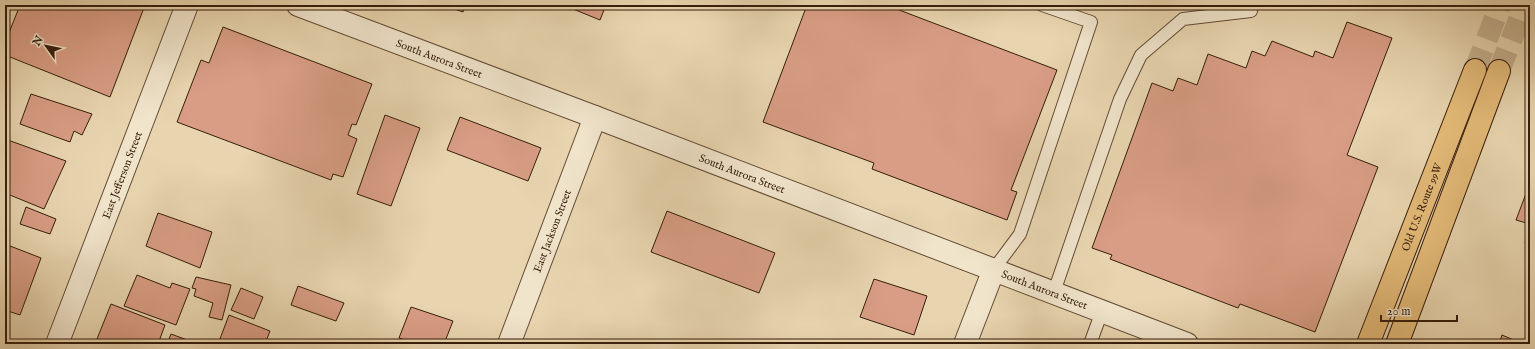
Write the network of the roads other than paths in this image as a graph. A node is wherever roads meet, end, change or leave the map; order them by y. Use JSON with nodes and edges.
{"nodes":[{"id":1,"x":187,"y":5,"type":"edge"},
{"id":2,"x":298,"y":5,"type":"edge"},
{"id":3,"x":1042,"y":5,"type":"edge"},
{"id":4,"x":1065,"y":9,"type":"edge"},
{"id":5,"x":1251,"y":11,"type":"dead end"},
{"id":6,"x":1475,"y":70,"type":"tunnel mouth"},
{"id":7,"x":1499,"y":71,"type":"tunnel mouth"},
{"id":8,"x":595,"y":117,"type":"junction"},
{"id":9,"x":994,"y":269,"type":"junction"},
{"id":10,"x":1054,"y":292,"type":"junction"},
{"id":11,"x":1102,"y":311,"type":"junction"},
{"id":12,"x":57,"y":344,"type":"edge"},
{"id":13,"x":508,"y":344,"type":"edge"},
{"id":14,"x":965,"y":344,"type":"edge"},
{"id":15,"x":1090,"y":344,"type":"edge"},
{"id":16,"x":1186,"y":344,"type":"edge"},
{"id":17,"x":1368,"y":344,"type":"edge"},
{"id":18,"x":1397,"y":344,"type":"edge"}],
"edges":[{"from":1,"to":12,"type":"street","name":"East Jefferson Street"},
{"from":2,"to":8,"type":"street","name":"South Aurora Street"},
{"from":3,"to":4,"type":"lane"},
{"from":4,"to":9,"type":"lane"},
{"from":5,"to":10,"type":"lane"},
{"from":6,"to":17,"type":"main road","name":"Old U.S. Route 99W"},
{"from":7,"to":18,"type":"main road"},
{"from":8,"to":9,"type":"street","name":"South Aurora Street"},
{"from":8,"to":13,"type":"street","name":"East Jackson Street"},
{"from":9,"to":10,"type":"street","name":"South Aurora Street"},
{"from":9,"to":14,"type":"street"},
{"from":10,"to":11,"type":"street","name":"South Aurora Street"},
{"from":11,"to":15,"type":"lane"},
{"from":11,"to":16,"type":"street","name":"South Aurora Street"}]}
